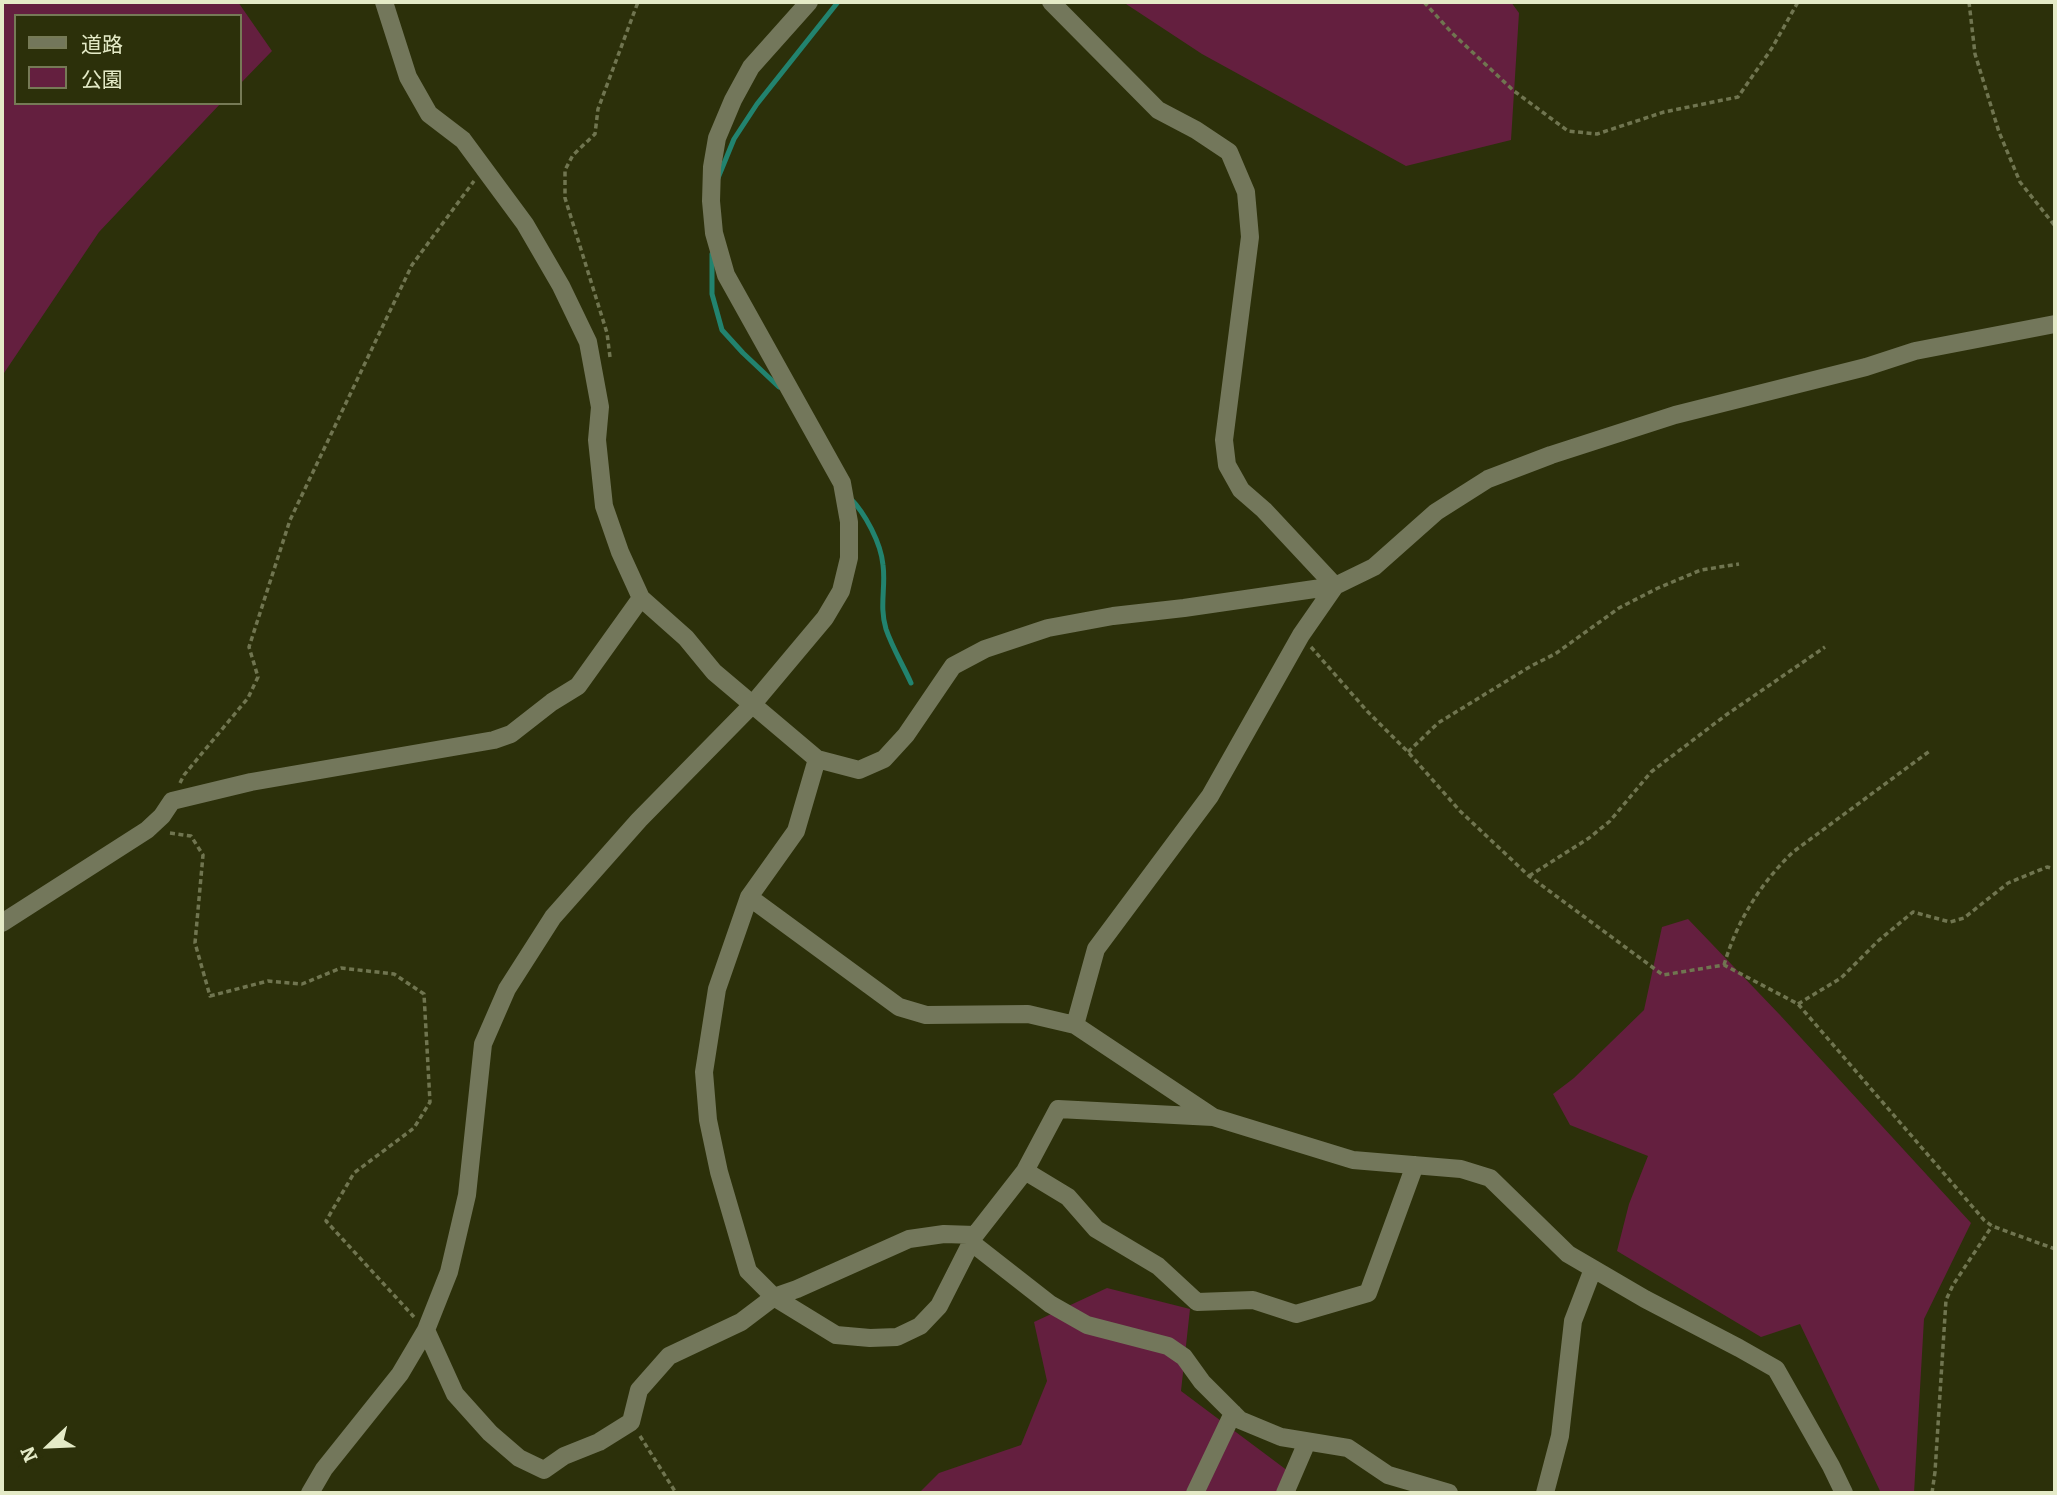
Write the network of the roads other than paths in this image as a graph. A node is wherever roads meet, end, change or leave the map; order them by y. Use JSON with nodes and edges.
{"nodes":[{"id":1,"x":384,"y":2,"type":"edge"},
{"id":2,"x":810,"y":2,"type":"edge"},
{"id":3,"x":1051,"y":2,"type":"edge"},
{"id":4,"x":2055,"y":324,"type":"edge"},
{"id":5,"x":1335,"y":586,"type":"junction"},
{"id":6,"x":641,"y":598,"type":"junction"},
{"id":7,"x":752,"y":705,"type":"junction"},
{"id":8,"x":817,"y":759,"type":"junction"},
{"id":9,"x":749,"y":897,"type":"junction"},
{"id":10,"x":2,"y":923,"type":"edge"},
{"id":11,"x":1075,"y":1026,"type":"junction"},
{"id":12,"x":1213,"y":1117,"type":"junction"},
{"id":13,"x":1415,"y":1165,"type":"junction"},
{"id":14,"x":1025,"y":1171,"type":"junction"},
{"id":15,"x":974,"y":1239,"type":"junction"},
{"id":16,"x":1593,"y":1269,"type":"junction"},
{"id":17,"x":774,"y":1297,"type":"junction"},
{"id":18,"x":426,"y":1330,"type":"junction"},
{"id":19,"x":1233,"y":1413,"type":"junction"},
{"id":20,"x":1307,"y":1442,"type":"junction"},
{"id":21,"x":310,"y":1493,"type":"edge"},
{"id":22,"x":1195,"y":1493,"type":"edge"},
{"id":23,"x":1285,"y":1493,"type":"edge"},
{"id":24,"x":1449,"y":1493,"type":"edge"},
{"id":25,"x":1545,"y":1493,"type":"edge"},
{"id":26,"x":1844,"y":1493,"type":"edge"}],
"edges":[{"from":1,"to":6,"type":"street"},
{"from":2,"to":7,"type":"street"},
{"from":3,"to":5,"type":"street"},
{"from":4,"to":5,"type":"street"},
{"from":5,"to":8,"type":"street"},
{"from":5,"to":11,"type":"street"},
{"from":6,"to":7,"type":"street"},
{"from":6,"to":10,"type":"street"},
{"from":7,"to":8,"type":"street"},
{"from":7,"to":18,"type":"street"},
{"from":8,"to":9,"type":"street"},
{"from":9,"to":11,"type":"street"},
{"from":9,"to":17,"type":"street"},
{"from":11,"to":12,"type":"street"},
{"from":12,"to":13,"type":"street"},
{"from":12,"to":14,"type":"street"},
{"from":13,"to":14,"type":"street"},
{"from":13,"to":16,"type":"street"},
{"from":14,"to":15,"type":"street"},
{"from":15,"to":17,"type":"street"},
{"from":15,"to":17,"type":"street"},
{"from":15,"to":19,"type":"street"},
{"from":16,"to":25,"type":"street"},
{"from":16,"to":26,"type":"street"},
{"from":17,"to":18,"type":"street"},
{"from":18,"to":21,"type":"street"},
{"from":19,"to":20,"type":"street"},
{"from":19,"to":22,"type":"street"},
{"from":20,"to":23,"type":"street"},
{"from":20,"to":24,"type":"street"}]}
